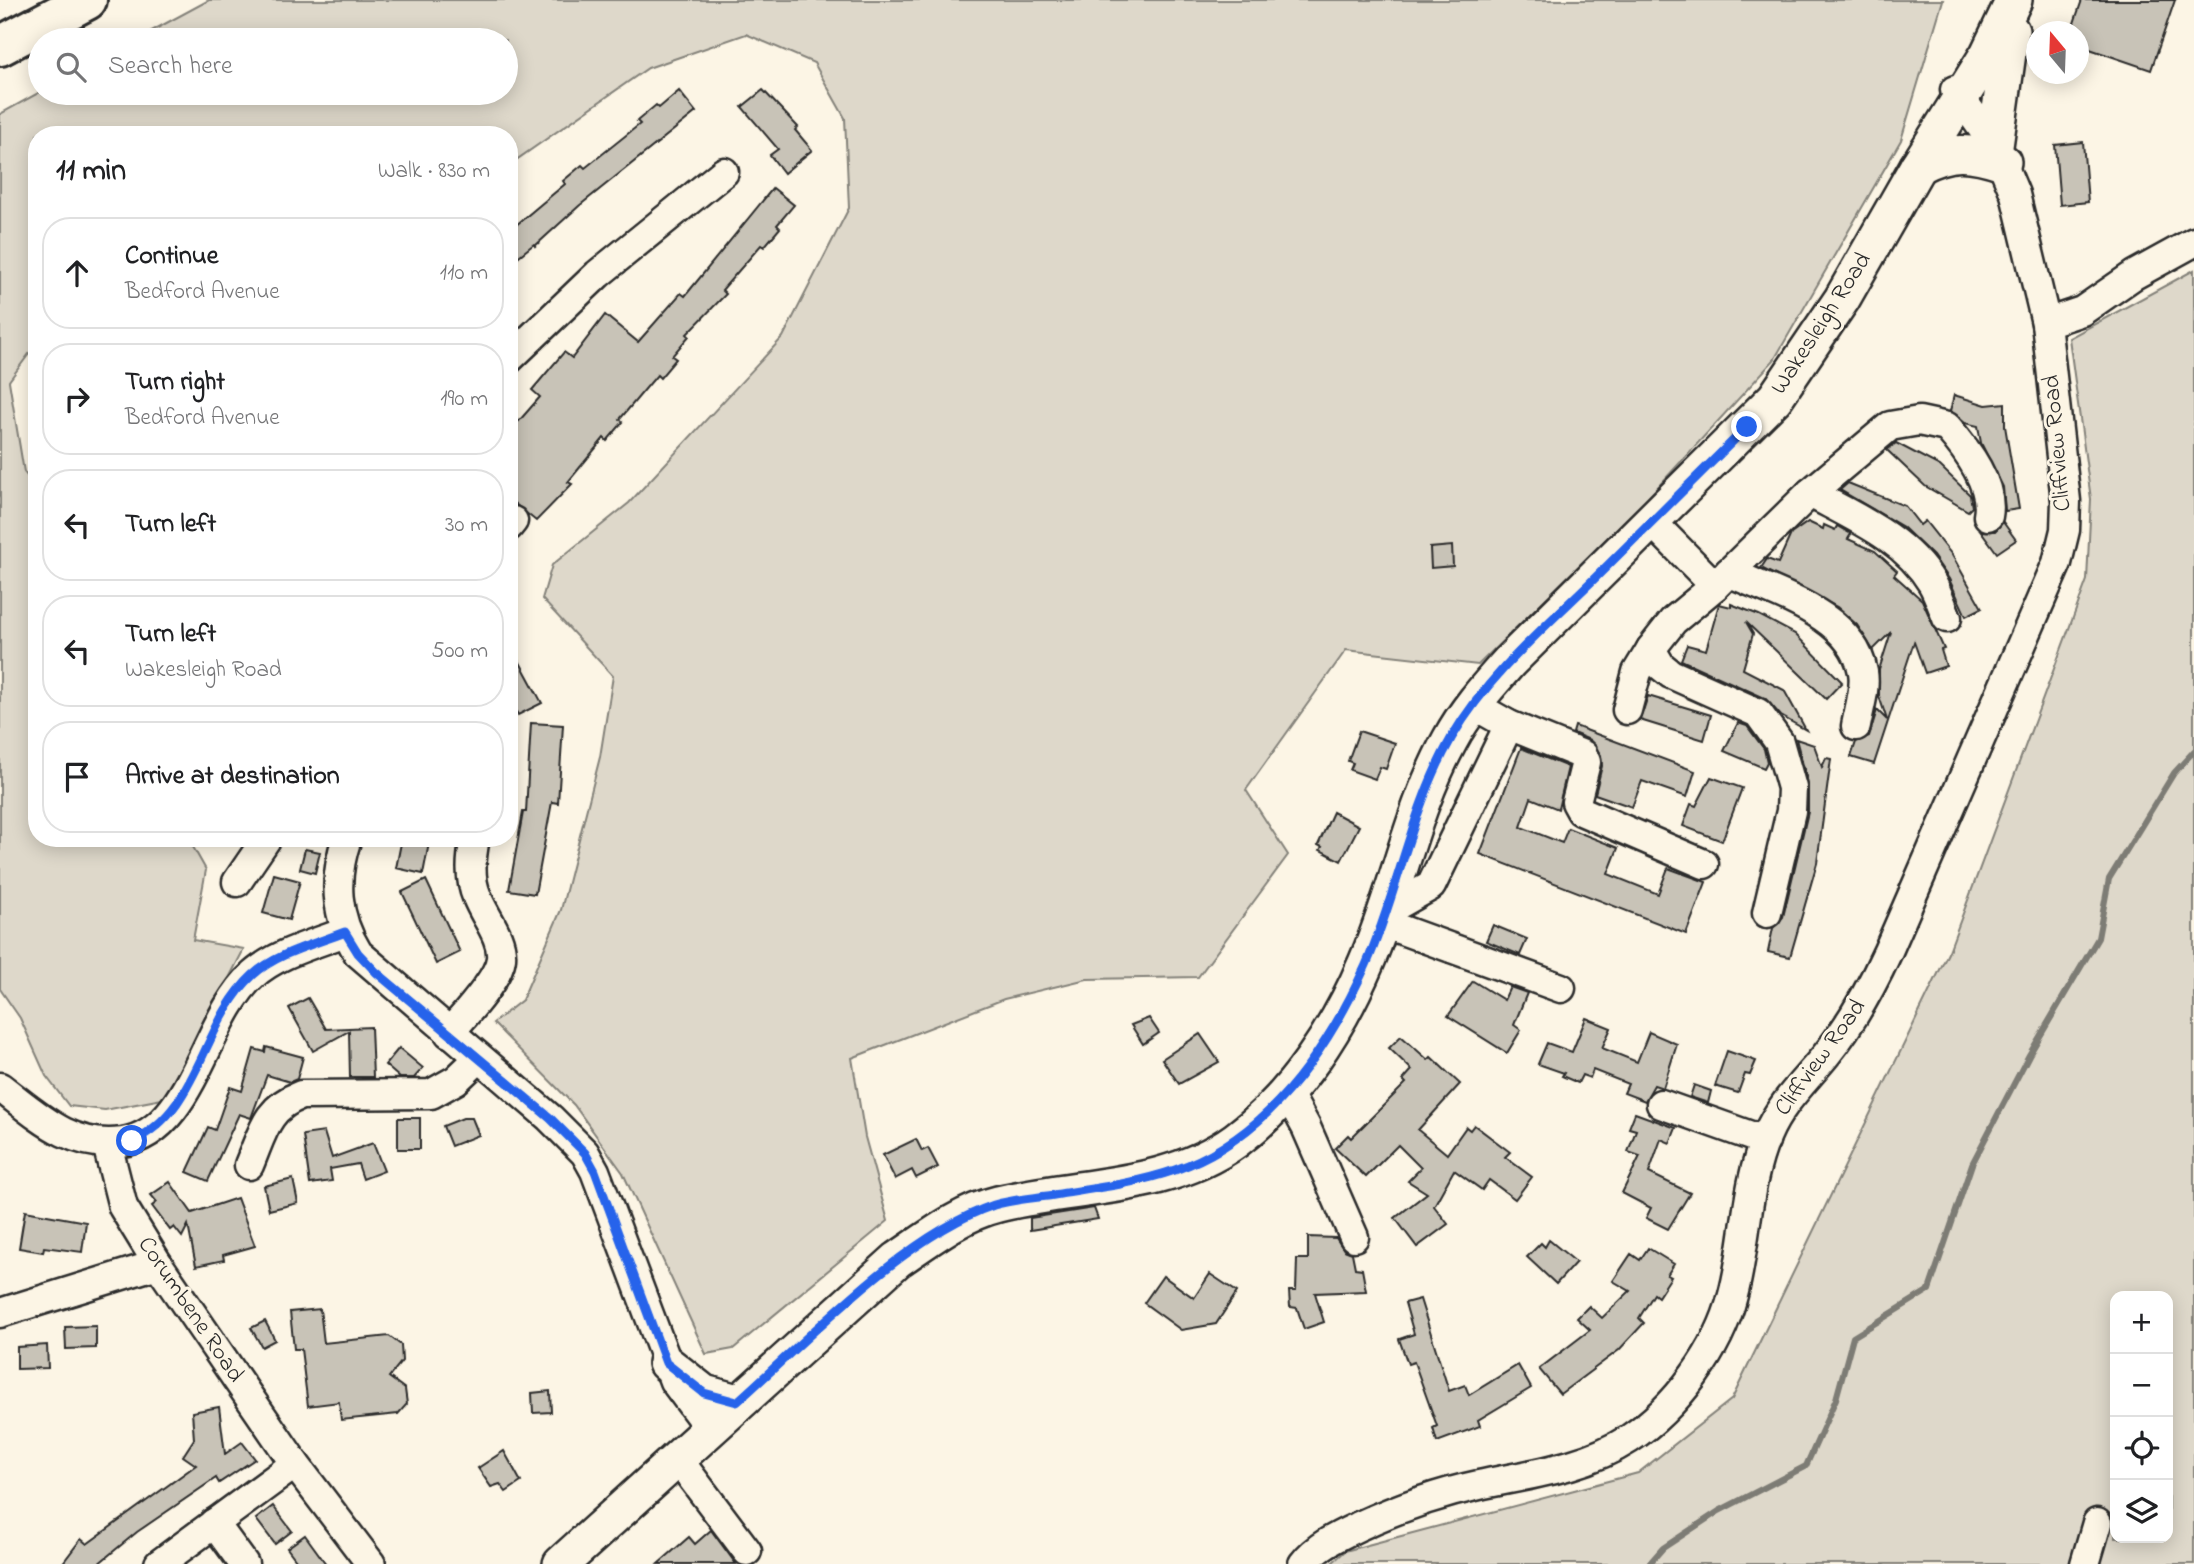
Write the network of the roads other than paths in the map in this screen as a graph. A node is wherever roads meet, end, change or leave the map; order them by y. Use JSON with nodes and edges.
{"nodes":[{"id":1,"x":87,"y":0,"type":"edge"},
{"id":2,"x":1987,"y":0,"type":"edge"},
{"id":3,"x":2016,"y":0,"type":"edge"},
{"id":4,"x":34,"y":28,"type":"edge"},
{"id":5,"x":28,"y":31,"type":"edge"},
{"id":6,"x":0,"y":46,"type":"edge"},
{"id":7,"x":1955,"y":102,"type":"junction"},
{"id":8,"x":1999,"y":154,"type":"junction"},
{"id":9,"x":1918,"y":166,"type":"junction"},
{"id":10,"x":724,"y":172,"type":"dead end"},
{"id":11,"x":2194,"y":242,"type":"edge"},
{"id":12,"x":2046,"y":323,"type":"junction"},
{"id":13,"x":518,"y":350,"type":"edge"},
{"id":14,"x":1810,"y":493,"type":"junction"},
{"id":15,"x":1988,"y":516,"type":"dead end"},
{"id":16,"x":1651,"y":522,"type":"junction"},
{"id":17,"x":1722,"y":579,"type":"junction"},
{"id":18,"x":1947,"y":618,"type":"dead end"},
{"id":19,"x":1651,"y":649,"type":"junction"},
{"id":20,"x":1472,"y":704,"type":"junction"},
{"id":21,"x":1627,"y":710,"type":"dead end"},
{"id":22,"x":1508,"y":725,"type":"junction"},
{"id":23,"x":1856,"y":726,"type":"dead end"},
{"id":24,"x":261,"y":847,"type":"edge"},
{"id":25,"x":345,"y":847,"type":"edge"},
{"id":26,"x":473,"y":847,"type":"edge"},
{"id":27,"x":1703,"y":864,"type":"dead end"},
{"id":28,"x":237,"y":882,"type":"dead end"},
{"id":29,"x":1767,"y":913,"type":"dead end"},
{"id":30,"x":1382,"y":918,"type":"junction"},
{"id":31,"x":345,"y":932,"type":"junction"},
{"id":32,"x":1561,"y":988,"type":"dead end"},
{"id":33,"x":449,"y":1033,"type":"junction"},
{"id":34,"x":479,"y":1058,"type":"junction"},
{"id":35,"x":0,"y":1087,"type":"edge"},
{"id":36,"x":1287,"y":1092,"type":"junction"},
{"id":37,"x":1661,"y":1104,"type":"dead end"},
{"id":38,"x":1765,"y":1141,"type":"junction"},
{"id":39,"x":107,"y":1144,"type":"junction"},
{"id":40,"x":249,"y":1165,"type":"dead end"},
{"id":41,"x":1354,"y":1237,"type":"dead end"},
{"id":42,"x":158,"y":1264,"type":"junction"},
{"id":43,"x":0,"y":1313,"type":"edge"},
{"id":44,"x":666,"y":1363,"type":"junction"},
{"id":45,"x":737,"y":1402,"type":"junction"},
{"id":46,"x":709,"y":1428,"type":"junction"},
{"id":47,"x":677,"y":1458,"type":"junction"},
{"id":48,"x":295,"y":1464,"type":"junction"},
{"id":49,"x":214,"y":1523,"type":"junction"},
{"id":50,"x":2097,"y":1523,"type":"dead end"},
{"id":51,"x":747,"y":1551,"type":"dead end"},
{"id":52,"x":575,"y":1560,"type":"edge"},
{"id":53,"x":159,"y":1564,"type":"edge"},
{"id":54,"x":244,"y":1564,"type":"edge"},
{"id":55,"x":372,"y":1564,"type":"edge"},
{"id":56,"x":1303,"y":1564,"type":"edge"},
{"id":57,"x":2085,"y":1564,"type":"edge"}],
"edges":[{"from":1,"to":4,"type":"highway"},
{"from":2,"to":7,"type":"main road","name":"Wakesleigh Road"},
{"from":3,"to":7,"type":"main road","name":"Wakesleigh Road"},
{"from":3,"to":8,"type":"main road"},
{"from":5,"to":6,"type":"highway"},
{"from":7,"to":8,"type":"street","name":"Cliffview Road"},
{"from":7,"to":9,"type":"main road","name":"Wakesleigh Road"},
{"from":8,"to":9,"type":"main road"},
{"from":8,"to":12,"type":"street","name":"Cliffview Road"},
{"from":9,"to":16,"type":"main road","name":"Wakesleigh Road"},
{"from":10,"to":13,"type":"street"},
{"from":11,"to":12,"type":"street"},
{"from":12,"to":38,"type":"street","name":"Cliffview Road"},
{"from":14,"to":15,"type":"street"},
{"from":14,"to":17,"type":"street"},
{"from":14,"to":18,"type":"street"},
{"from":16,"to":17,"type":"street"},
{"from":16,"to":20,"type":"main road","name":"Wakesleigh Road"},
{"from":17,"to":19,"type":"street"},
{"from":17,"to":23,"type":"street"},
{"from":19,"to":21,"type":"street"},
{"from":19,"to":29,"type":"street"},
{"from":20,"to":22,"type":"street"},
{"from":20,"to":30,"type":"main road","name":"Wakesleigh Road"},
{"from":22,"to":27,"type":"street"},
{"from":22,"to":30,"type":"street"},
{"from":24,"to":28,"type":"street"},
{"from":25,"to":31,"type":"street"},
{"from":26,"to":33,"type":"street"},
{"from":30,"to":32,"type":"street"},
{"from":30,"to":36,"type":"main road","name":"Wakesleigh Road"},
{"from":31,"to":33,"type":"street"},
{"from":31,"to":39,"type":"street"},
{"from":33,"to":34,"type":"street"},
{"from":34,"to":40,"type":"street"},
{"from":34,"to":44,"type":"street"},
{"from":35,"to":39,"type":"street"},
{"from":36,"to":41,"type":"street"},
{"from":36,"to":45,"type":"main road","name":"Wakesleigh Road"},
{"from":37,"to":38,"type":"street"},
{"from":38,"to":56,"type":"street","name":"Cliffview Road"},
{"from":39,"to":42,"type":"street","name":"Corumbene Road"},
{"from":42,"to":43,"type":"street"},
{"from":42,"to":48,"type":"street","name":"Corumbene Road"},
{"from":44,"to":45,"type":"main road"},
{"from":44,"to":46,"type":"street"},
{"from":45,"to":46,"type":"main road","name":"Wakesleigh Road"},
{"from":46,"to":47,"type":"main road","name":"Wakesleigh Road"},
{"from":47,"to":51,"type":"street"},
{"from":47,"to":52,"type":"main road","name":"Wakesleigh Road"},
{"from":48,"to":49,"type":"street"},
{"from":48,"to":55,"type":"street","name":"Corumbene Road"},
{"from":49,"to":53,"type":"street"},
{"from":49,"to":54,"type":"street"},
{"from":50,"to":57,"type":"street"}]}
